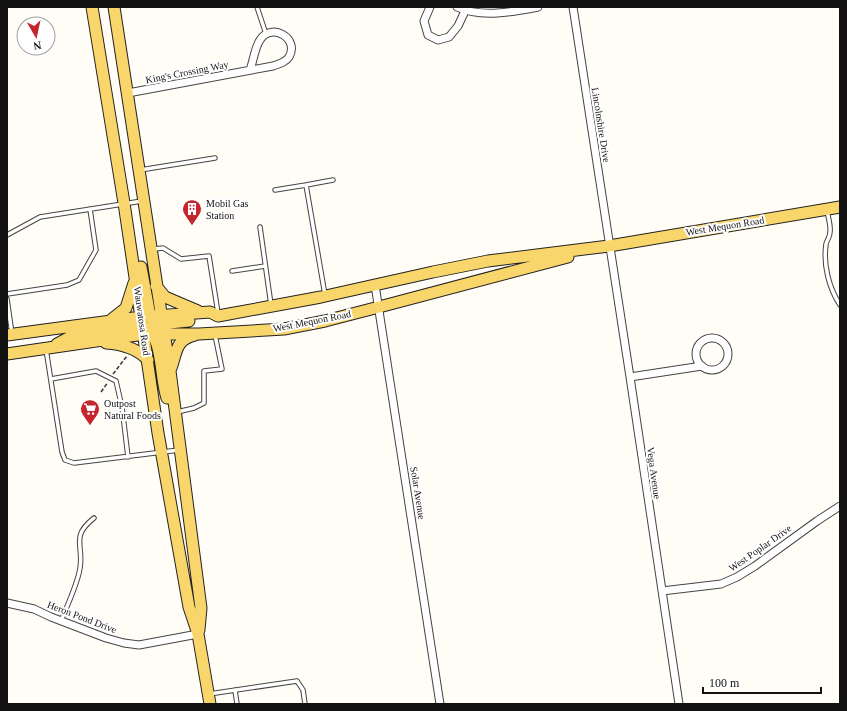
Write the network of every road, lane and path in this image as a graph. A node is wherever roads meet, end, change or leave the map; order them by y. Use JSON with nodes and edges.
{"nodes":[{"id":1,"x":92,"y":7,"type":"edge"},
{"id":2,"x":114,"y":7,"type":"edge"},
{"id":3,"x":257,"y":7,"type":"edge"},
{"id":4,"x":430,"y":7,"type":"edge"},
{"id":5,"x":457,"y":7,"type":"edge"},
{"id":6,"x":538,"y":7,"type":"edge"},
{"id":7,"x":572,"y":7,"type":"edge"},
{"id":8,"x":465,"y":11,"type":"junction"},
{"id":9,"x":266,"y":34,"type":"junction"},
{"id":10,"x":250,"y":70,"type":"junction"},
{"id":11,"x":128,"y":93,"type":"junction"},
{"id":12,"x":215,"y":158,"type":"dead end"},
{"id":13,"x":139,"y":171,"type":"junction"},
{"id":14,"x":334,"y":180,"type":"dead end"},
{"id":15,"x":306,"y":185,"type":"junction"},
{"id":16,"x":275,"y":190,"type":"dead end"},
{"id":17,"x":143,"y":201,"type":"junction"},
{"id":18,"x":124,"y":203,"type":"junction"},
{"id":19,"x":840,"y":207,"type":"edge"},
{"id":20,"x":90,"y":209,"type":"junction"},
{"id":21,"x":826,"y":209,"type":"junction"},
{"id":22,"x":260,"y":227,"type":"dead end"},
{"id":23,"x":7,"y":235,"type":"edge"},
{"id":24,"x":609,"y":246,"type":"junction"},
{"id":25,"x":151,"y":249,"type":"junction"},
{"id":26,"x":265,"y":266,"type":"junction"},
{"id":27,"x":232,"y":271,"type":"dead end"},
{"id":28,"x":136,"y":278,"type":"junction"},
{"id":29,"x":375,"y":285,"type":"junction"},
{"id":30,"x":156,"y":286,"type":"junction"},
{"id":31,"x":7,"y":294,"type":"edge"},
{"id":32,"x":325,"y":296,"type":"junction"},
{"id":33,"x":7,"y":299,"type":"edge"},
{"id":34,"x":840,"y":305,"type":"edge"},
{"id":35,"x":271,"y":306,"type":"junction"},
{"id":36,"x":379,"y":307,"type":"junction"},
{"id":37,"x":200,"y":313,"type":"junction"},
{"id":38,"x":218,"y":316,"type":"junction"},
{"id":39,"x":110,"y":320,"type":"junction"},
{"id":40,"x":152,"y":325,"type":"junction"},
{"id":41,"x":218,"y":332,"type":"junction"},
{"id":42,"x":10,"y":334,"type":"edge"},
{"id":43,"x":199,"y":334,"type":"junction"},
{"id":44,"x":83,"y":343,"type":"junction"},
{"id":45,"x":48,"y":348,"type":"junction"},
{"id":46,"x":7,"y":354,"type":"edge"},
{"id":47,"x":128,"y":355,"type":"dead end"},
{"id":48,"x":148,"y":360,"type":"junction"},
{"id":49,"x":702,"y":366,"type":"junction"},
{"id":50,"x":170,"y":371,"type":"junction"},
{"id":51,"x":630,"y":377,"type":"junction"},
{"id":52,"x":110,"y":378,"type":"junction"},
{"id":53,"x":51,"y":379,"type":"junction"},
{"id":54,"x":101,"y":392,"type":"dead end"},
{"id":55,"x":175,"y":412,"type":"junction"},
{"id":56,"x":177,"y":427,"type":"junction"},
{"id":57,"x":180,"y":450,"type":"junction"},
{"id":58,"x":162,"y":452,"type":"junction"},
{"id":59,"x":128,"y":457,"type":"junction"},
{"id":60,"x":840,"y":506,"type":"edge"},
{"id":61,"x":94,"y":518,"type":"dead end"},
{"id":62,"x":662,"y":591,"type":"junction"},
{"id":63,"x":7,"y":603,"type":"edge"},
{"id":64,"x":61,"y":621,"type":"junction"},
{"id":65,"x":198,"y":634,"type":"junction"},
{"id":66,"x":235,"y":690,"type":"junction"},
{"id":67,"x":209,"y":699,"type":"edge"},
{"id":68,"x":237,"y":704,"type":"edge"},
{"id":69,"x":305,"y":704,"type":"edge"},
{"id":70,"x":440,"y":704,"type":"edge"},
{"id":71,"x":679,"y":704,"type":"edge"}],
"edges":[{"from":1,"to":18,"type":"main road","name":"Wauwatosa Road"},
{"from":2,"to":11,"type":"main road","name":"Wauwatosa Road"},
{"from":3,"to":9,"type":"lane"},
{"from":4,"to":8,"type":"street"},
{"from":5,"to":8,"type":"street"},
{"from":6,"to":8,"type":"street"},
{"from":7,"to":24,"type":"street","name":"Lincolnshire Drive"},
{"from":9,"to":10,"type":"street"},
{"from":9,"to":10,"type":"street","name":"King's Crossing Way"},
{"from":10,"to":11,"type":"street","name":"King's Crossing Way"},
{"from":11,"to":13,"type":"main road","name":"Wauwatosa Road"},
{"from":12,"to":13,"type":"lane"},
{"from":13,"to":17,"type":"main road","name":"Wauwatosa Road"},
{"from":14,"to":15,"type":"lane"},
{"from":15,"to":16,"type":"lane"},
{"from":15,"to":32,"type":"lane"},
{"from":17,"to":18,"type":"lane"},
{"from":17,"to":25,"type":"main road","name":"Wauwatosa Road"},
{"from":18,"to":20,"type":"lane"},
{"from":18,"to":28,"type":"main road","name":"Wauwatosa Road"},
{"from":18,"to":40,"type":"main road"},
{"from":19,"to":21,"type":"main road","name":"West Mequon Road"},
{"from":20,"to":23,"type":"lane"},
{"from":20,"to":31,"type":"lane"},
{"from":21,"to":24,"type":"main road","name":"West Mequon Road"},
{"from":21,"to":34,"type":"lane"},
{"from":22,"to":26,"type":"lane"},
{"from":24,"to":29,"type":"main road","name":"West Mequon Road"},
{"from":24,"to":36,"type":"main road","name":"West Mequon Road"},
{"from":24,"to":51,"type":"street","name":"Vega Avenue"},
{"from":25,"to":30,"type":"main road","name":"Wauwatosa Road"},
{"from":25,"to":38,"type":"lane"},
{"from":26,"to":27,"type":"lane"},
{"from":26,"to":35,"type":"lane"},
{"from":28,"to":39,"type":"main road"},
{"from":28,"to":40,"type":"main road","name":"Wauwatosa Road"},
{"from":29,"to":32,"type":"main road","name":"West Mequon Road"},
{"from":29,"to":36,"type":"street","name":"Solar Avenue"},
{"from":30,"to":37,"type":"main road"},
{"from":30,"to":40,"type":"main road","name":"Wauwatosa Road"},
{"from":32,"to":35,"type":"main road","name":"West Mequon Road"},
{"from":33,"to":42,"type":"lane"},
{"from":35,"to":38,"type":"main road","name":"West Mequon Road"},
{"from":36,"to":41,"type":"main road","name":"West Mequon Road"},
{"from":36,"to":70,"type":"street","name":"Solar Avenue"},
{"from":37,"to":38,"type":"main road","name":"West Mequon Road"},
{"from":37,"to":40,"type":"main road","name":"West Mequon Road"},
{"from":38,"to":40,"type":"main road"},
{"from":38,"to":41,"type":"main road"},
{"from":39,"to":40,"type":"main road","name":"West Mequon Road"},
{"from":39,"to":42,"type":"main road","name":"West Mequon Road"},
{"from":40,"to":43,"type":"main road","name":"West Mequon Road"},
{"from":40,"to":44,"type":"main road","name":"West Mequon Road"},
{"from":40,"to":45,"type":"main road"},
{"from":40,"to":48,"type":"main road","name":"Wauwatosa Road"},
{"from":40,"to":50,"type":"main road","name":"Wauwatosa Road"},
{"from":40,"to":56,"type":"main road"},
{"from":41,"to":43,"type":"main road","name":"West Mequon Road"},
{"from":41,"to":55,"type":"lane"},
{"from":43,"to":50,"type":"main road"},
{"from":44,"to":45,"type":"main road","name":"West Mequon Road"},
{"from":44,"to":48,"type":"main road"},
{"from":45,"to":46,"type":"main road","name":"West Mequon Road"},
{"from":45,"to":53,"type":"lane"},
{"from":47,"to":52,"type":"path"},
{"from":48,"to":58,"type":"main road","name":"Wauwatosa Road"},
{"from":49,"to":49,"type":"street"},
{"from":49,"to":51,"type":"street"},
{"from":50,"to":55,"type":"main road","name":"Wauwatosa Road"},
{"from":51,"to":62,"type":"street","name":"Vega Avenue"},
{"from":52,"to":53,"type":"lane"},
{"from":52,"to":54,"type":"path"},
{"from":52,"to":59,"type":"lane"},
{"from":53,"to":59,"type":"lane"},
{"from":55,"to":56,"type":"main road","name":"Wauwatosa Road"},
{"from":56,"to":57,"type":"main road","name":"Wauwatosa Road"},
{"from":57,"to":58,"type":"lane"},
{"from":57,"to":65,"type":"main road","name":"Wauwatosa Road"},
{"from":58,"to":59,"type":"lane"},
{"from":58,"to":65,"type":"main road","name":"Wauwatosa Road"},
{"from":60,"to":62,"type":"street","name":"West Poplar Drive"},
{"from":61,"to":64,"type":"lane"},
{"from":62,"to":71,"type":"street","name":"Vega Avenue"},
{"from":63,"to":64,"type":"street","name":"Heron Pond Drive"},
{"from":64,"to":65,"type":"street","name":"Heron Pond Drive"},
{"from":65,"to":67,"type":"main road","name":"Wauwatosa Road"},
{"from":66,"to":67,"type":"lane"},
{"from":66,"to":68,"type":"lane"},
{"from":66,"to":69,"type":"lane"}]}
